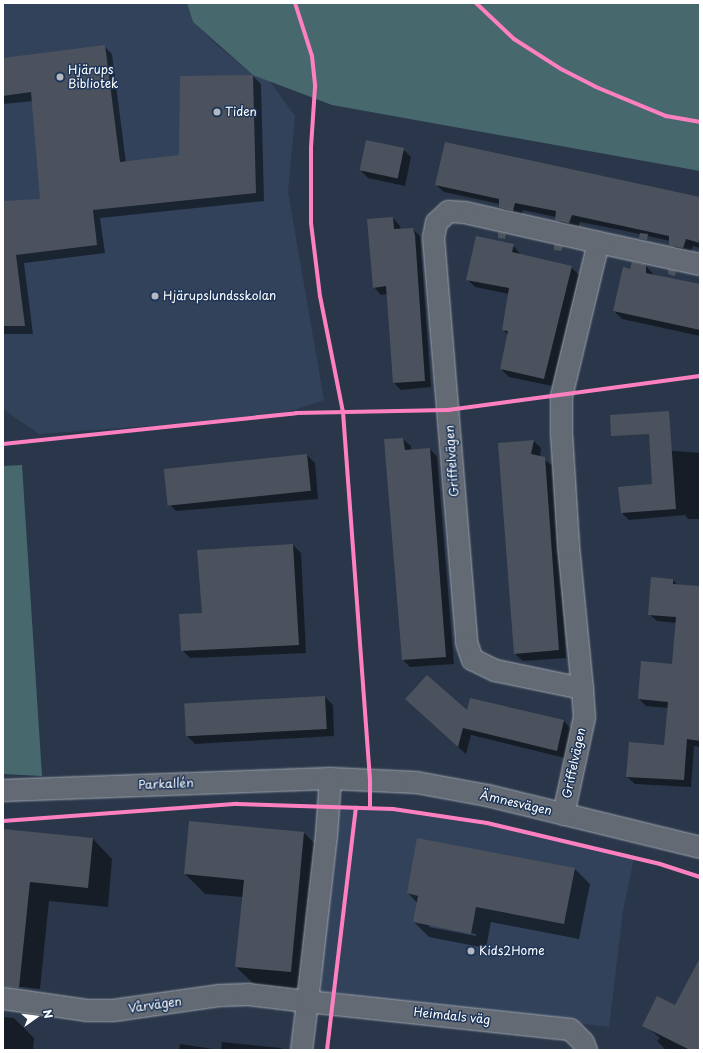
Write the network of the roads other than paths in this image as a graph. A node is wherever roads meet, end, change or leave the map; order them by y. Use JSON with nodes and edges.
{"nodes":[{"id":1,"x":598,"y":242,"type":"junction"},
{"id":2,"x":700,"y":264,"type":"edge"},
{"id":3,"x":582,"y":688,"type":"junction"},
{"id":4,"x":330,"y":778,"type":"junction"},
{"id":5,"x":3,"y":790,"type":"edge"},
{"id":6,"x":563,"y":814,"type":"junction"},
{"id":7,"x":700,"y":847,"type":"edge"},
{"id":8,"x":3,"y":998,"type":"edge"},
{"id":9,"x":307,"y":1001,"type":"junction"},
{"id":10,"x":301,"y":1050,"type":"edge"},
{"id":11,"x":586,"y":1050,"type":"edge"}],
"edges":[{"from":1,"to":2,"type":"street","name":"Griffelvägen"},
{"from":1,"to":3,"type":"street","name":"Griffelvägen"},
{"from":1,"to":3,"type":"street","name":"Griffelvägen"},
{"from":3,"to":6,"type":"street","name":"Griffelvägen"},
{"from":4,"to":5,"type":"street","name":"Parkallén"},
{"from":4,"to":6,"type":"street","name":"Ämnesvägen"},
{"from":4,"to":9,"type":"street"},
{"from":6,"to":7,"type":"street","name":"Ämnesvägen"},
{"from":8,"to":9,"type":"street","name":"Vårvägen"},
{"from":9,"to":10,"type":"street"},
{"from":9,"to":11,"type":"street","name":"Heimdals väg"}]}
